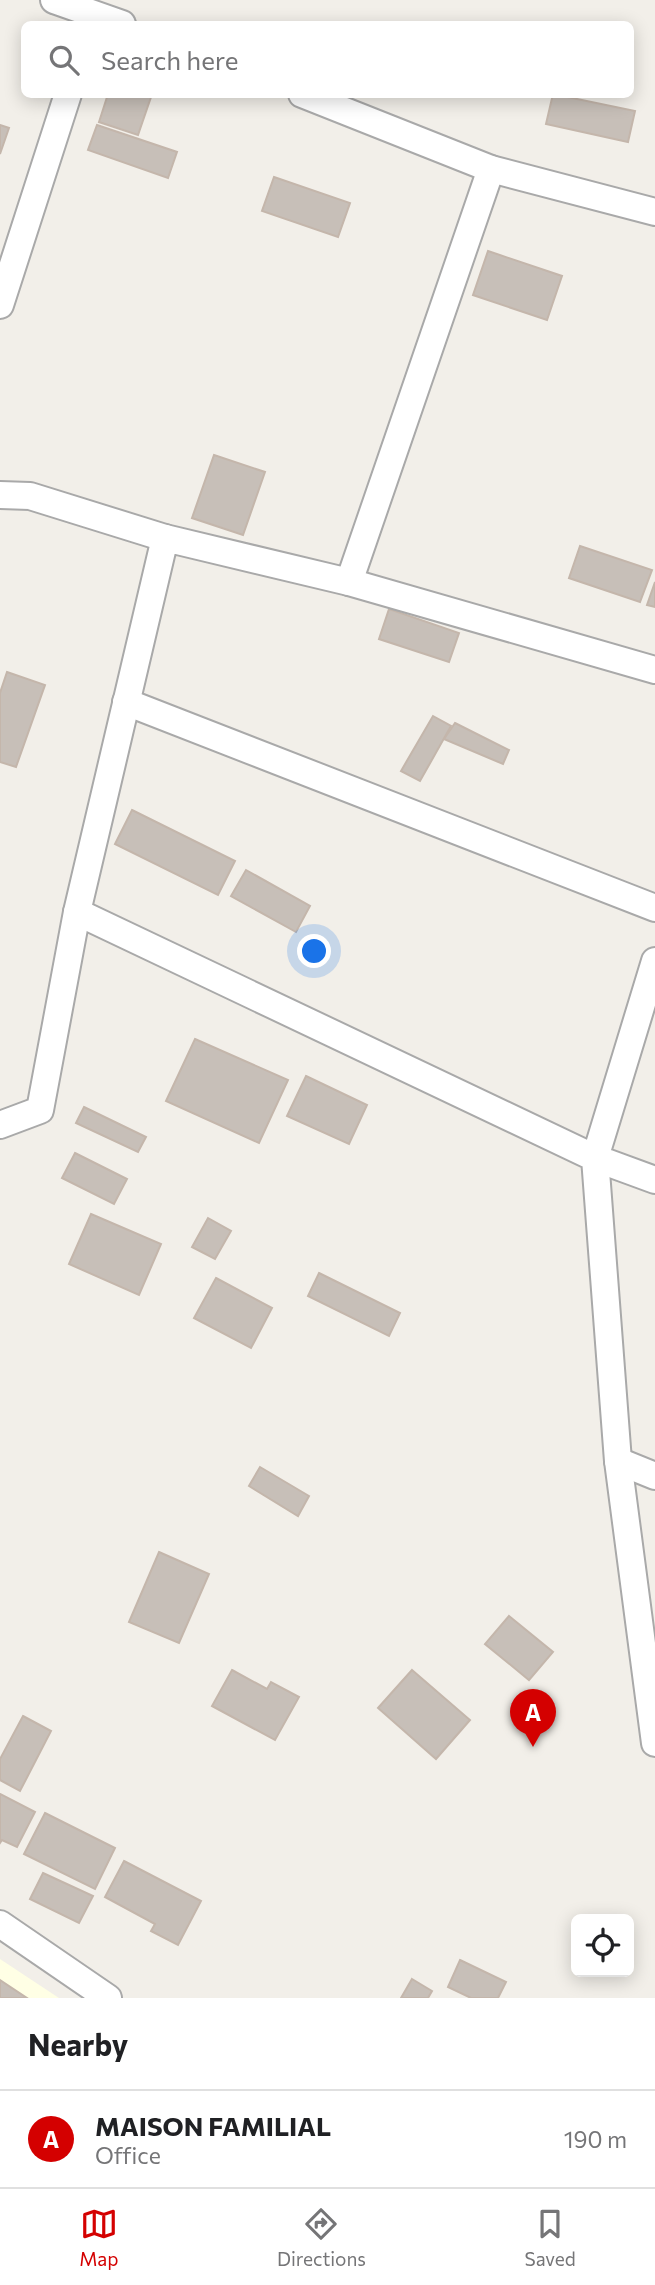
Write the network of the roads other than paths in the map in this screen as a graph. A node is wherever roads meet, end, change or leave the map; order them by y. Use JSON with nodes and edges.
{"nodes":[{"id":1,"x":54,"y":0,"type":"edge"},
{"id":2,"x":92,"y":19,"type":"edge"},
{"id":3,"x":67,"y":98,"type":"edge"},
{"id":4,"x":312,"y":98,"type":"edge"},
{"id":5,"x":491,"y":169,"type":"junction"},
{"id":6,"x":655,"y":212,"type":"edge"},
{"id":7,"x":0,"y":305,"type":"edge"},
{"id":8,"x":0,"y":495,"type":"edge"},
{"id":9,"x":165,"y":538,"type":"junction"},
{"id":10,"x":349,"y":582,"type":"junction"},
{"id":11,"x":655,"y":670,"type":"edge"},
{"id":12,"x":127,"y":702,"type":"junction"},
{"id":13,"x":655,"y":908,"type":"edge"},
{"id":14,"x":77,"y":912,"type":"junction"},
{"id":15,"x":655,"y":961,"type":"edge"},
{"id":16,"x":0,"y":1125,"type":"edge"},
{"id":17,"x":595,"y":1158,"type":"junction"},
{"id":18,"x":655,"y":1180,"type":"edge"},
{"id":19,"x":618,"y":1461,"type":"junction"},
{"id":20,"x":655,"y":1476,"type":"edge"},
{"id":21,"x":651,"y":1678,"type":"edge"},
{"id":22,"x":655,"y":1743,"type":"edge"},
{"id":23,"x":0,"y":1924,"type":"edge"},
{"id":24,"x":108,"y":1998,"type":"edge"}],
"edges":[{"from":1,"to":2,"type":"street"},
{"from":3,"to":7,"type":"street"},
{"from":4,"to":5,"type":"street"},
{"from":5,"to":6,"type":"street"},
{"from":5,"to":10,"type":"street"},
{"from":8,"to":9,"type":"street"},
{"from":9,"to":10,"type":"street"},
{"from":9,"to":12,"type":"street"},
{"from":10,"to":11,"type":"street"},
{"from":12,"to":13,"type":"street"},
{"from":12,"to":14,"type":"street"},
{"from":14,"to":16,"type":"street"},
{"from":14,"to":17,"type":"street"},
{"from":15,"to":17,"type":"street"},
{"from":17,"to":18,"type":"street"},
{"from":17,"to":19,"type":"street"},
{"from":19,"to":20,"type":"street"},
{"from":19,"to":21,"type":"street"},
{"from":21,"to":22,"type":"street"},
{"from":23,"to":24,"type":"street"}]}
